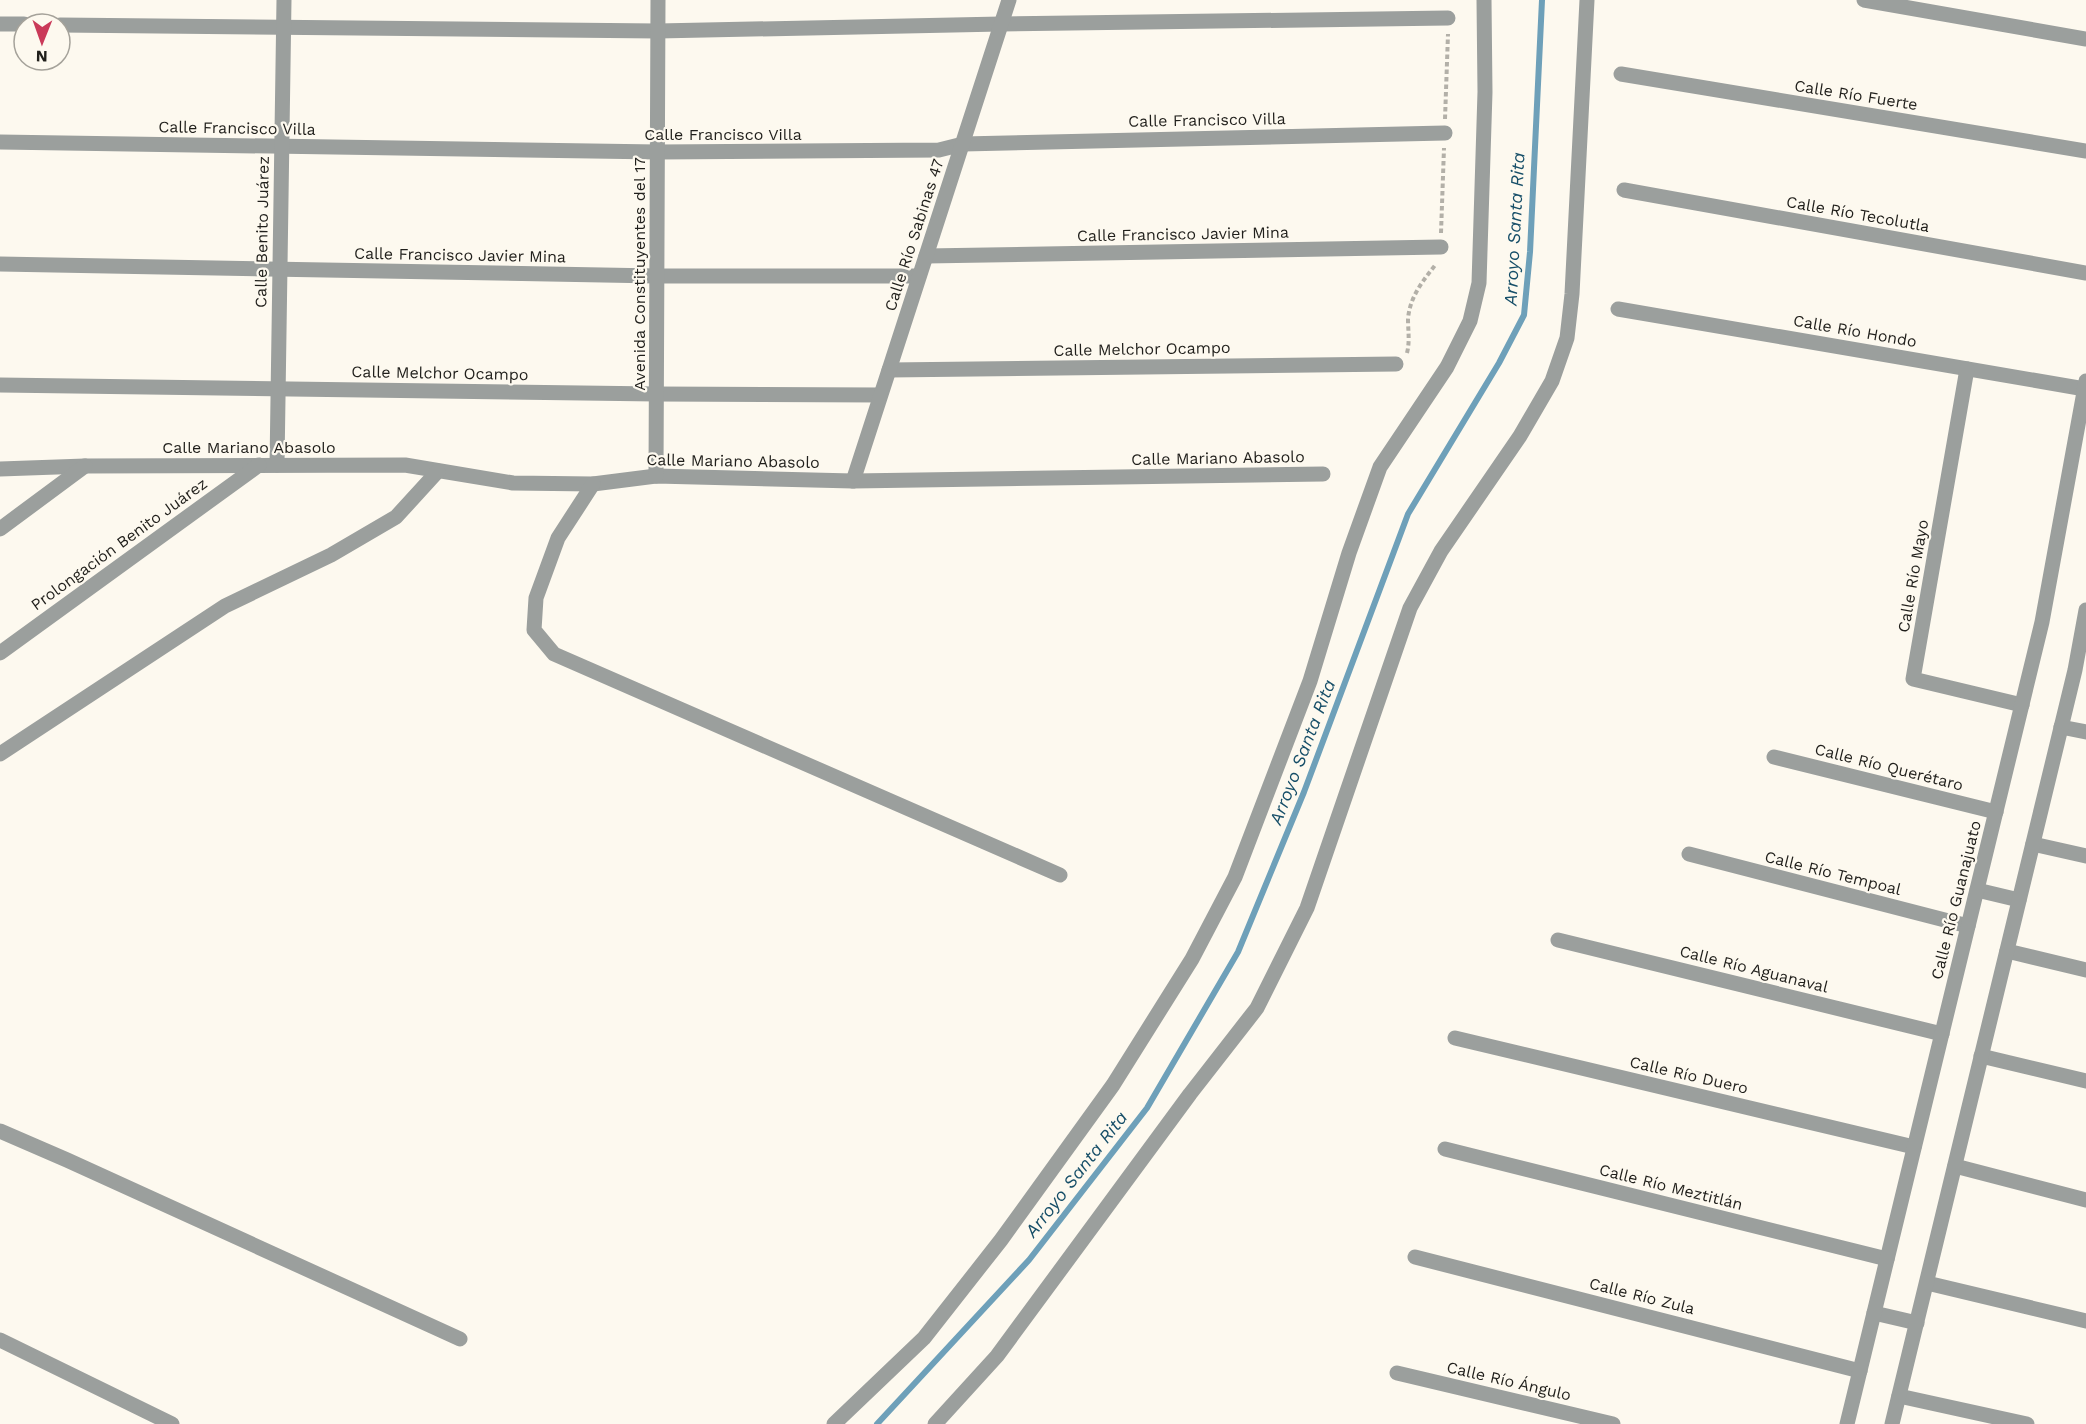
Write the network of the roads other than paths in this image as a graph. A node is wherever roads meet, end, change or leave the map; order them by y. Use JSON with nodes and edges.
{"nodes":[{"id":1,"x":284,"y":0,"type":"edge"},
{"id":2,"x":658,"y":0,"type":"edge"},
{"id":3,"x":1009,"y":0,"type":"edge"},
{"id":4,"x":1484,"y":0,"type":"edge"},
{"id":5,"x":1587,"y":0,"type":"edge"},
{"id":6,"x":1864,"y":0,"type":"edge"},
{"id":7,"x":1448,"y":18,"type":"road end"},
{"id":8,"x":1001,"y":24,"type":"junction"},
{"id":9,"x":72,"y":25,"type":"edge"},
{"id":10,"x":283,"y":27,"type":"junction"},
{"id":11,"x":658,"y":31,"type":"junction"},
{"id":12,"x":2086,"y":39,"type":"edge"},
{"id":13,"x":1621,"y":74,"type":"dead end"},
{"id":14,"x":1444,"y":133,"type":"road end"},
{"id":15,"x":0,"y":142,"type":"edge"},
{"id":16,"x":963,"y":144,"type":"junction"},
{"id":17,"x":282,"y":146,"type":"junction"},
{"id":18,"x":2086,"y":151,"type":"edge"},
{"id":19,"x":658,"y":153,"type":"junction"},
{"id":20,"x":1624,"y":190,"type":"dead end"},
{"id":21,"x":1441,"y":247,"type":"road end"},
{"id":22,"x":926,"y":256,"type":"junction"},
{"id":23,"x":0,"y":264,"type":"edge"},
{"id":24,"x":280,"y":269,"type":"junction"},
{"id":25,"x":2086,"y":273,"type":"edge"},
{"id":26,"x":657,"y":276,"type":"junction"},
{"id":27,"x":919,"y":276,"type":"junction"},
{"id":28,"x":1618,"y":309,"type":"dead end"},
{"id":29,"x":1396,"y":364,"type":"road end"},
{"id":30,"x":1967,"y":369,"type":"junction"},
{"id":31,"x":889,"y":370,"type":"junction"},
{"id":32,"x":0,"y":385,"type":"edge"},
{"id":33,"x":2085,"y":385,"type":"edge"},
{"id":34,"x":278,"y":389,"type":"junction"},
{"id":35,"x":656,"y":394,"type":"junction"},
{"id":36,"x":880,"y":395,"type":"junction"},
{"id":37,"x":259,"y":465,"type":"junction"},
{"id":38,"x":277,"y":465,"type":"junction"},
{"id":39,"x":85,"y":466,"type":"junction"},
{"id":40,"x":0,"y":469,"type":"edge"},
{"id":41,"x":438,"y":471,"type":"junction"},
{"id":42,"x":1323,"y":474,"type":"dead end"},
{"id":43,"x":656,"y":476,"type":"junction"},
{"id":44,"x":853,"y":481,"type":"junction"},
{"id":45,"x":592,"y":484,"type":"junction"},
{"id":46,"x":0,"y":529,"type":"edge"},
{"id":47,"x":2086,"y":610,"type":"edge"},
{"id":48,"x":2084,"y":627,"type":"edge"},
{"id":49,"x":0,"y":653,"type":"edge"},
{"id":50,"x":2022,"y":705,"type":"junction"},
{"id":51,"x":2061,"y":726,"type":"junction"},
{"id":52,"x":2086,"y":732,"type":"edge"},
{"id":53,"x":0,"y":754,"type":"edge"},
{"id":54,"x":1774,"y":757,"type":"dead end"},
{"id":55,"x":1996,"y":812,"type":"junction"},
{"id":56,"x":2033,"y":844,"type":"junction"},
{"id":57,"x":1689,"y":854,"type":"dead end"},
{"id":58,"x":2086,"y":855,"type":"edge"},
{"id":59,"x":1060,"y":875,"type":"dead end"},
{"id":60,"x":1977,"y":890,"type":"junction"},
{"id":61,"x":2019,"y":900,"type":"junction"},
{"id":62,"x":1968,"y":926,"type":"junction"},
{"id":63,"x":1558,"y":940,"type":"dead end"},
{"id":64,"x":2007,"y":951,"type":"junction"},
{"id":65,"x":2086,"y":970,"type":"edge"},
{"id":66,"x":1942,"y":1034,"type":"junction"},
{"id":67,"x":1455,"y":1038,"type":"dead end"},
{"id":68,"x":1981,"y":1056,"type":"junction"},
{"id":69,"x":2086,"y":1081,"type":"edge"},
{"id":70,"x":0,"y":1131,"type":"edge"},
{"id":71,"x":1914,"y":1147,"type":"junction"},
{"id":72,"x":1445,"y":1149,"type":"dead end"},
{"id":73,"x":1955,"y":1166,"type":"junction"},
{"id":74,"x":2086,"y":1200,"type":"edge"},
{"id":75,"x":1415,"y":1257,"type":"dead end"},
{"id":76,"x":1887,"y":1259,"type":"junction"},
{"id":77,"x":1927,"y":1283,"type":"junction"},
{"id":78,"x":1874,"y":1313,"type":"junction"},
{"id":79,"x":2086,"y":1321,"type":"edge"},
{"id":80,"x":1917,"y":1323,"type":"junction"},
{"id":81,"x":460,"y":1339,"type":"dead end"},
{"id":82,"x":0,"y":1340,"type":"edge"},
{"id":83,"x":1860,"y":1371,"type":"junction"},
{"id":84,"x":1397,"y":1373,"type":"dead end"},
{"id":85,"x":1899,"y":1396,"type":"junction"},
{"id":86,"x":172,"y":1424,"type":"edge"},
{"id":87,"x":834,"y":1424,"type":"edge"},
{"id":88,"x":935,"y":1424,"type":"edge"},
{"id":89,"x":1613,"y":1424,"type":"edge"},
{"id":90,"x":1847,"y":1424,"type":"edge"},
{"id":91,"x":1892,"y":1424,"type":"edge"},
{"id":92,"x":2027,"y":1424,"type":"edge"}],
"edges":[{"from":1,"to":10,"type":"street","name":"Calle Benito Juárez"},
{"from":2,"to":11,"type":"street","name":"Avenida Constituyentes del 17"},
{"from":3,"to":8,"type":"street","name":"Calle Río Sabinas 47"},
{"from":4,"to":87,"type":"street"},
{"from":5,"to":88,"type":"street"},
{"from":6,"to":12,"type":"street"},
{"from":7,"to":8,"type":"street"},
{"from":8,"to":11,"type":"street"},
{"from":8,"to":16,"type":"street","name":"Calle Río Sabinas 47"},
{"from":9,"to":10,"type":"street"},
{"from":10,"to":11,"type":"street"},
{"from":10,"to":17,"type":"street","name":"Calle Benito Juárez"},
{"from":11,"to":19,"type":"street","name":"Avenida Constituyentes del 17"},
{"from":13,"to":18,"type":"street","name":"Calle Río Fuerte"},
{"from":14,"to":16,"type":"street","name":"Calle Francisco Villa"},
{"from":15,"to":17,"type":"street","name":"Calle Francisco Villa"},
{"from":16,"to":19,"type":"street","name":"Calle Francisco Villa"},
{"from":16,"to":22,"type":"street","name":"Calle Río Sabinas 47"},
{"from":17,"to":19,"type":"street","name":"Calle Francisco Villa"},
{"from":17,"to":24,"type":"street","name":"Calle Benito Juárez"},
{"from":19,"to":26,"type":"street","name":"Avenida Constituyentes del 17"},
{"from":20,"to":25,"type":"street","name":"Calle Río Tecolutla"},
{"from":21,"to":22,"type":"street","name":"Calle Francisco Javier Mina"},
{"from":22,"to":27,"type":"street","name":"Calle Río Sabinas 47"},
{"from":23,"to":24,"type":"street","name":"Calle Francisco Javier Mina"},
{"from":24,"to":26,"type":"street","name":"Calle Francisco Javier Mina"},
{"from":24,"to":34,"type":"street","name":"Calle Benito Juárez"},
{"from":26,"to":27,"type":"street","name":"Calle Francisco Javier Mina"},
{"from":26,"to":35,"type":"street","name":"Avenida Constituyentes del 17"},
{"from":27,"to":31,"type":"street","name":"Calle Río Sabinas 47"},
{"from":28,"to":30,"type":"street","name":"Calle Río Hondo"},
{"from":29,"to":31,"type":"street","name":"Calle Melchor Ocampo"},
{"from":30,"to":33,"type":"street","name":"Calle Río Hondo"},
{"from":30,"to":50,"type":"street","name":"Calle Río Mayo"},
{"from":31,"to":36,"type":"street","name":"Calle Río Sabinas 47"},
{"from":32,"to":34,"type":"street","name":"Calle Melchor Ocampo"},
{"from":33,"to":50,"type":"street","name":"Calle Río Guanajuato"},
{"from":34,"to":35,"type":"street","name":"Calle Melchor Ocampo"},
{"from":34,"to":38,"type":"street","name":"Calle Benito Juárez"},
{"from":35,"to":36,"type":"street","name":"Calle Melchor Ocampo"},
{"from":35,"to":43,"type":"street","name":"Avenida Constituyentes del 17"},
{"from":36,"to":44,"type":"street","name":"Calle Río Sabinas 47"},
{"from":37,"to":38,"type":"street","name":"Calle Mariano Abasolo"},
{"from":37,"to":39,"type":"street","name":"Calle Mariano Abasolo"},
{"from":37,"to":49,"type":"street","name":"Prolongación Benito Juárez"},
{"from":38,"to":41,"type":"street","name":"Calle Mariano Abasolo"},
{"from":39,"to":40,"type":"street","name":"Calle Mariano Abasolo"},
{"from":39,"to":46,"type":"street"},
{"from":41,"to":45,"type":"street","name":"Calle Mariano Abasolo"},
{"from":41,"to":53,"type":"street"},
{"from":42,"to":44,"type":"street","name":"Calle Mariano Abasolo"},
{"from":43,"to":44,"type":"street","name":"Calle Mariano Abasolo"},
{"from":43,"to":45,"type":"street","name":"Calle Mariano Abasolo"},
{"from":45,"to":59,"type":"street"},
{"from":47,"to":48,"type":"street"},
{"from":48,"to":51,"type":"street"},
{"from":50,"to":55,"type":"street","name":"Calle Río Guanajuato"},
{"from":51,"to":52,"type":"street"},
{"from":51,"to":56,"type":"street"},
{"from":54,"to":55,"type":"street","name":"Calle Río Querétaro"},
{"from":55,"to":60,"type":"street","name":"Calle Río Guanajuato"},
{"from":56,"to":58,"type":"street"},
{"from":56,"to":61,"type":"street"},
{"from":57,"to":62,"type":"street","name":"Calle Río Tempoal"},
{"from":60,"to":61,"type":"street"},
{"from":60,"to":62,"type":"street","name":"Calle Río Guanajuato"},
{"from":61,"to":64,"type":"street"},
{"from":62,"to":66,"type":"street","name":"Calle Río Guanajuato"},
{"from":63,"to":66,"type":"street","name":"Calle Río Aguanaval"},
{"from":64,"to":65,"type":"street"},
{"from":64,"to":68,"type":"street"},
{"from":66,"to":71,"type":"street","name":"Calle Río Guanajuato"},
{"from":67,"to":71,"type":"street","name":"Calle Río Duero"},
{"from":68,"to":69,"type":"street"},
{"from":68,"to":73,"type":"street"},
{"from":70,"to":81,"type":"street"},
{"from":71,"to":76,"type":"street","name":"Calle Río Guanajuato"},
{"from":72,"to":76,"type":"street","name":"Calle Río Meztitlán"},
{"from":73,"to":74,"type":"street"},
{"from":73,"to":77,"type":"street"},
{"from":75,"to":83,"type":"street","name":"Calle Río Zula"},
{"from":76,"to":78,"type":"street","name":"Calle Río Guanajuato"},
{"from":77,"to":79,"type":"street"},
{"from":77,"to":80,"type":"street"},
{"from":78,"to":80,"type":"street"},
{"from":78,"to":83,"type":"street","name":"Calle Río Guanajuato"},
{"from":80,"to":85,"type":"street"},
{"from":82,"to":86,"type":"street"},
{"from":83,"to":90,"type":"street","name":"Calle Río Guanajuato"},
{"from":84,"to":89,"type":"street","name":"Calle Río Ángulo"},
{"from":85,"to":91,"type":"street"},
{"from":85,"to":92,"type":"street"}]}
